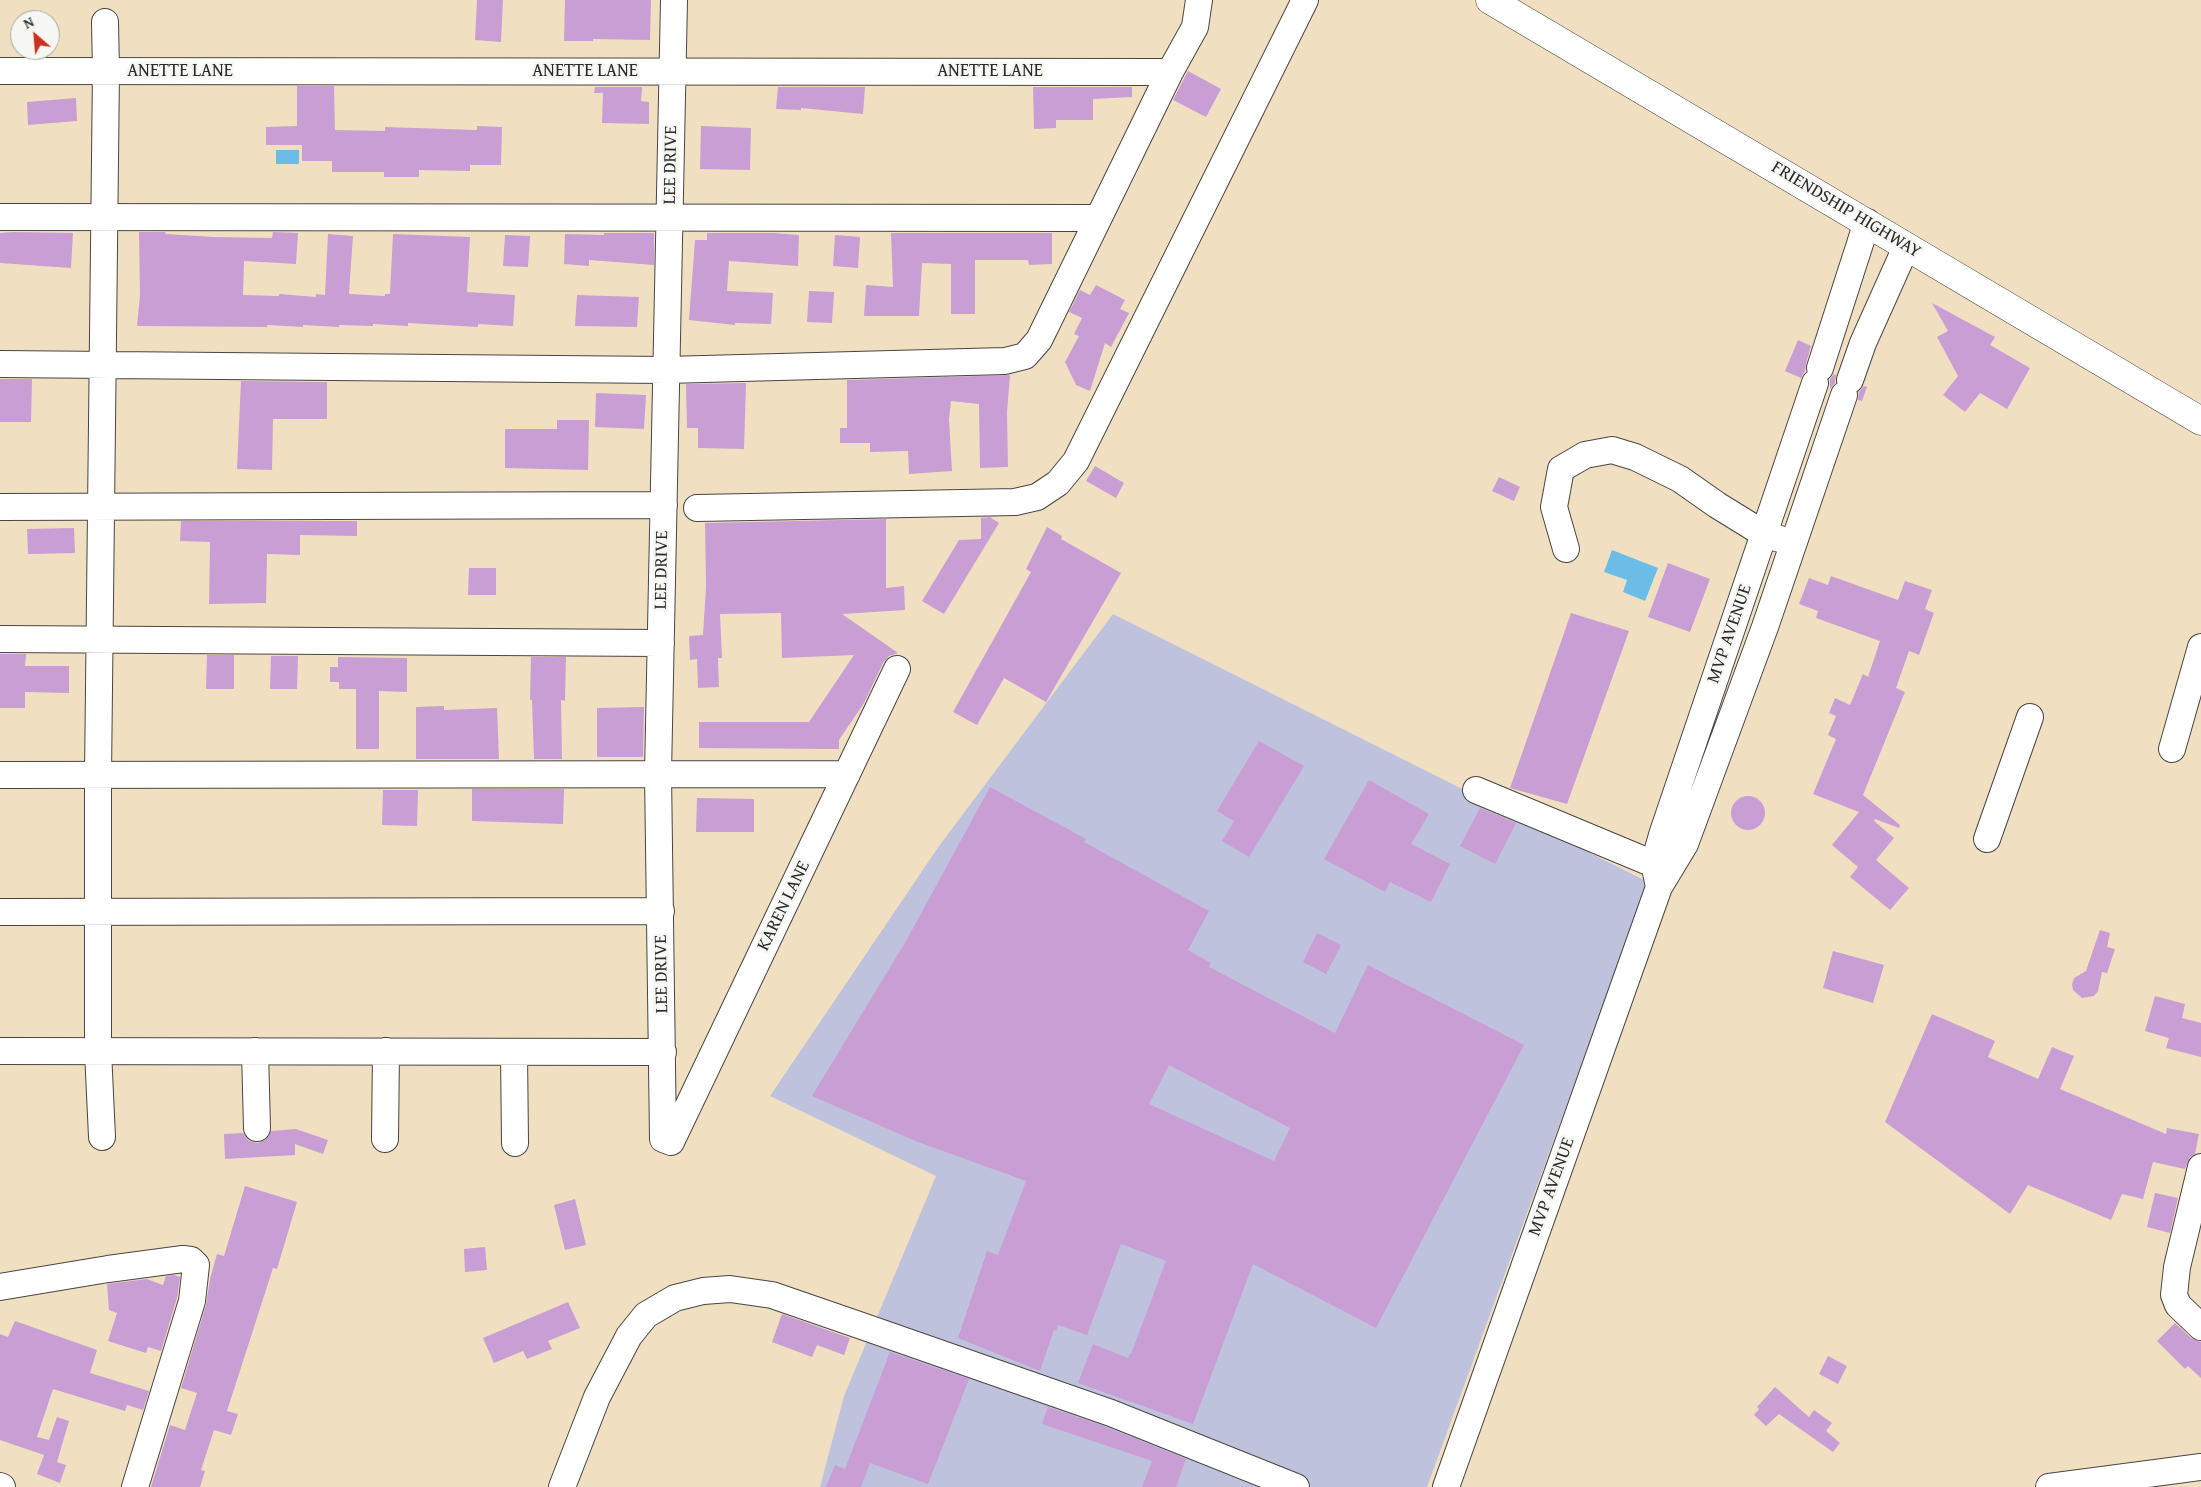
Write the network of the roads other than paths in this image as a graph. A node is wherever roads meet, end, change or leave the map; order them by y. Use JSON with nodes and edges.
{"nodes":[{"id":1,"x":674,"y":0,"type":"edge"},
{"id":2,"x":1200,"y":0,"type":"edge"},
{"id":3,"x":1305,"y":0,"type":"edge"},
{"id":4,"x":1490,"y":0,"type":"edge"},
{"id":5,"x":105,"y":22,"type":"dead end"},
{"id":6,"x":0,"y":71,"type":"edge"},
{"id":7,"x":106,"y":71,"type":"junction"},
{"id":8,"x":673,"y":71,"type":"junction"},
{"id":9,"x":1170,"y":72,"type":"junction"},
{"id":10,"x":0,"y":217,"type":"edge"},
{"id":11,"x":104,"y":217,"type":"junction"},
{"id":12,"x":670,"y":218,"type":"junction"},
{"id":13,"x":1098,"y":218,"type":"junction"},
{"id":14,"x":1867,"y":222,"type":"junction"},
{"id":15,"x":1906,"y":247,"type":"junction"},
{"id":16,"x":0,"y":364,"type":"edge"},
{"id":17,"x":103,"y":365,"type":"junction"},
{"id":18,"x":666,"y":370,"type":"junction"},
{"id":19,"x":1803,"y":419,"type":"junction"},
{"id":20,"x":2201,"y":420,"type":"edge"},
{"id":21,"x":1832,"y":428,"type":"junction"},
{"id":22,"x":664,"y":506,"type":"junction"},
{"id":23,"x":0,"y":507,"type":"edge"},
{"id":24,"x":101,"y":507,"type":"junction"},
{"id":25,"x":697,"y":508,"type":"dead end"},
{"id":26,"x":1764,"y":534,"type":"junction"},
{"id":27,"x":1792,"y":542,"type":"junction"},
{"id":28,"x":1566,"y":549,"type":"dead end"},
{"id":29,"x":1736,"y":617,"type":"junction"},
{"id":30,"x":1764,"y":627,"type":"junction"},
{"id":31,"x":0,"y":639,"type":"edge"},
{"id":32,"x":100,"y":640,"type":"junction"},
{"id":33,"x":661,"y":642,"type":"junction"},
{"id":34,"x":2201,"y":646,"type":"edge"},
{"id":35,"x":897,"y":669,"type":"dead end"},
{"id":36,"x":2030,"y":717,"type":"dead end"},
{"id":37,"x":2172,"y":749,"type":"dead end"},
{"id":38,"x":658,"y":773,"type":"junction"},
{"id":39,"x":847,"y":774,"type":"junction"},
{"id":40,"x":0,"y":775,"type":"edge"},
{"id":41,"x":98,"y":775,"type":"junction"},
{"id":42,"x":1476,"y":790,"type":"dead end"},
{"id":43,"x":1673,"y":839,"type":"junction"},
{"id":44,"x":1988,"y":839,"type":"dead end"},
{"id":45,"x":1661,"y":873,"type":"junction"},
{"id":46,"x":660,"y":911,"type":"junction"},
{"id":47,"x":0,"y":912,"type":"edge"},
{"id":48,"x":98,"y":912,"type":"junction"},
{"id":49,"x":0,"y":1051,"type":"edge"},
{"id":50,"x":98,"y":1051,"type":"junction"},
{"id":51,"x":255,"y":1051,"type":"junction"},
{"id":52,"x":386,"y":1052,"type":"junction"},
{"id":53,"x":514,"y":1052,"type":"junction"},
{"id":54,"x":663,"y":1052,"type":"junction"},
{"id":55,"x":256,"y":1128,"type":"dead end"},
{"id":56,"x":102,"y":1137,"type":"dead end"},
{"id":57,"x":385,"y":1139,"type":"dead end"},
{"id":58,"x":667,"y":1141,"type":"joint"},
{"id":59,"x":515,"y":1143,"type":"dead end"},
{"id":60,"x":2201,"y":1167,"type":"edge"},
{"id":61,"x":0,"y":1287,"type":"edge"},
{"id":62,"x":2201,"y":1327,"type":"edge"},
{"id":63,"x":2201,"y":1468,"type":"edge"},
{"id":64,"x":2059,"y":1486,"type":"edge"},
{"id":65,"x":135,"y":1487,"type":"edge"},
{"id":66,"x":562,"y":1487,"type":"edge"},
{"id":67,"x":1296,"y":1487,"type":"edge"},
{"id":68,"x":1446,"y":1487,"type":"edge"}],
"edges":[{"from":1,"to":8,"type":"street","name":"LEE DRIVE"},
{"from":2,"to":9,"type":"street"},
{"from":3,"to":25,"type":"street"},
{"from":4,"to":14,"type":"main road","name":"FRIENDSHIP HIGHWAY"},
{"from":5,"to":7,"type":"street"},
{"from":6,"to":7,"type":"street","name":"ANETTE LANE"},
{"from":7,"to":8,"type":"street","name":"ANETTE LANE"},
{"from":7,"to":11,"type":"street"},
{"from":8,"to":9,"type":"street","name":"ANETTE LANE"},
{"from":8,"to":12,"type":"street","name":"LEE DRIVE"},
{"from":9,"to":13,"type":"street"},
{"from":10,"to":11,"type":"street"},
{"from":11,"to":12,"type":"street"},
{"from":11,"to":17,"type":"street"},
{"from":12,"to":13,"type":"street"},
{"from":12,"to":18,"type":"street","name":"LEE DRIVE"},
{"from":13,"to":18,"type":"street"},
{"from":14,"to":15,"type":"main road","name":"FRIENDSHIP HIGHWAY"},
{"from":14,"to":19,"type":"street","name":"MVP AVENUE"},
{"from":15,"to":20,"type":"main road","name":"FRIENDSHIP HIGHWAY"},
{"from":15,"to":21,"type":"street","name":"MVP AVENUE"},
{"from":16,"to":17,"type":"street"},
{"from":17,"to":18,"type":"street"},
{"from":17,"to":24,"type":"street"},
{"from":18,"to":22,"type":"street","name":"LEE DRIVE"},
{"from":19,"to":21,"type":"street"},
{"from":19,"to":26,"type":"street","name":"MVP AVENUE"},
{"from":21,"to":27,"type":"street","name":"MVP AVENUE"},
{"from":22,"to":24,"type":"street"},
{"from":22,"to":33,"type":"street","name":"LEE DRIVE"},
{"from":23,"to":24,"type":"street"},
{"from":24,"to":32,"type":"street"},
{"from":26,"to":27,"type":"street"},
{"from":26,"to":28,"type":"street"},
{"from":26,"to":29,"type":"street","name":"MVP AVENUE"},
{"from":27,"to":30,"type":"street","name":"MVP AVENUE"},
{"from":29,"to":30,"type":"street"},
{"from":29,"to":43,"type":"street","name":"MVP AVENUE"},
{"from":30,"to":43,"type":"street","name":"MVP AVENUE"},
{"from":31,"to":32,"type":"street"},
{"from":32,"to":33,"type":"street"},
{"from":32,"to":41,"type":"street"},
{"from":33,"to":38,"type":"street","name":"LEE DRIVE"},
{"from":34,"to":37,"type":"street"},
{"from":35,"to":39,"type":"street","name":"KAREN LANE"},
{"from":36,"to":44,"type":"street"},
{"from":38,"to":39,"type":"street"},
{"from":38,"to":41,"type":"street"},
{"from":38,"to":46,"type":"street","name":"LEE DRIVE"},
{"from":39,"to":58,"type":"street","name":"KAREN LANE"},
{"from":40,"to":41,"type":"street"},
{"from":41,"to":48,"type":"street"},
{"from":42,"to":45,"type":"street"},
{"from":43,"to":45,"type":"street","name":"MVP AVENUE"},
{"from":45,"to":68,"type":"street","name":"MVP AVENUE"},
{"from":46,"to":48,"type":"street"},
{"from":46,"to":54,"type":"street","name":"LEE DRIVE"},
{"from":47,"to":48,"type":"street"},
{"from":48,"to":50,"type":"street"},
{"from":49,"to":50,"type":"street"},
{"from":50,"to":51,"type":"street"},
{"from":50,"to":56,"type":"street"},
{"from":51,"to":52,"type":"street"},
{"from":51,"to":55,"type":"street"},
{"from":52,"to":53,"type":"street"},
{"from":52,"to":57,"type":"street"},
{"from":53,"to":54,"type":"street"},
{"from":53,"to":59,"type":"street"},
{"from":54,"to":58,"type":"street","name":"LEE DRIVE"},
{"from":60,"to":62,"type":"street"},
{"from":61,"to":65,"type":"street"},
{"from":63,"to":64,"type":"street"},
{"from":66,"to":67,"type":"street"}]}
